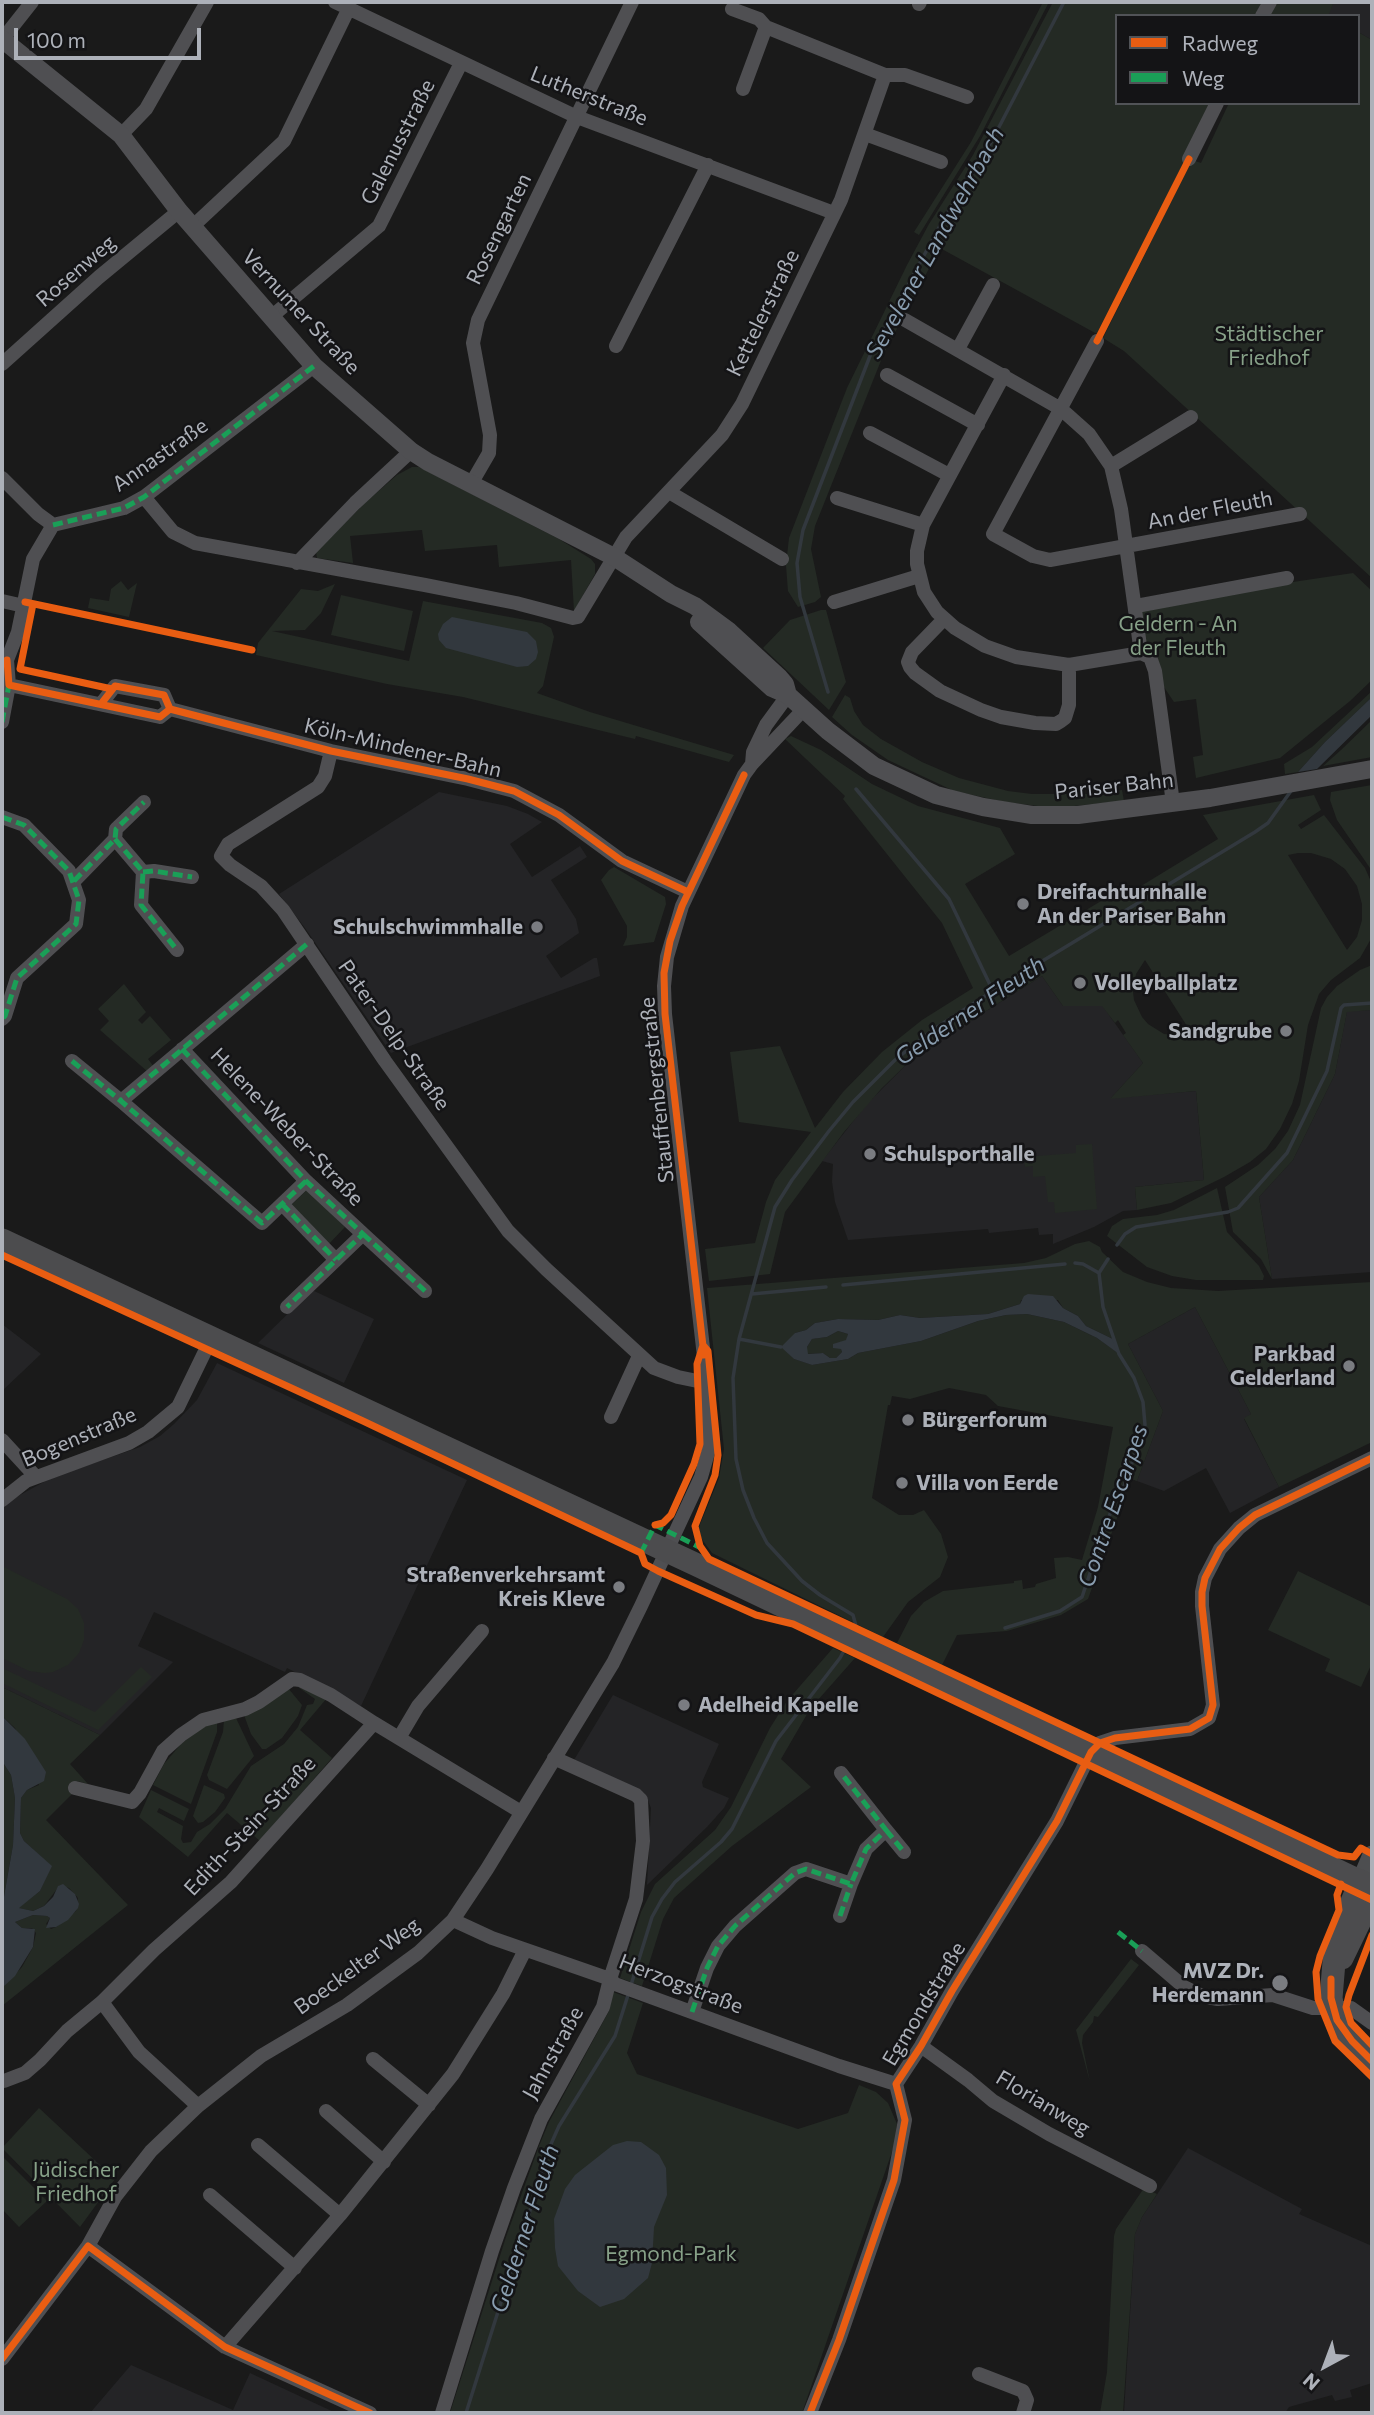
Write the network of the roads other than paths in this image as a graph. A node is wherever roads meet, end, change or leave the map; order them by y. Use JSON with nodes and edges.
{"nodes":[{"id":1,"x":32,"y":2,"type":"edge"},
{"id":2,"x":206,"y":2,"type":"edge"},
{"id":3,"x":632,"y":2,"type":"edge"},
{"id":4,"x":342,"y":5,"type":"edge"},
{"id":5,"x":732,"y":9,"type":"dead end"},
{"id":6,"x":766,"y":27,"type":"junction"},
{"id":7,"x":2,"y":40,"type":"edge"},
{"id":8,"x":461,"y":64,"type":"junction"},
{"id":9,"x":886,"y":75,"type":"junction"},
{"id":10,"x":743,"y":89,"type":"dead end"},
{"id":11,"x":967,"y":97,"type":"dead end"},
{"id":12,"x":1216,"y":105,"type":"edge"},
{"id":13,"x":577,"y":117,"type":"junction"},
{"id":14,"x":865,"y":134,"type":"junction"},
{"id":15,"x":121,"y":135,"type":"junction"},
{"id":16,"x":1189,"y":159,"type":"dead end"},
{"id":17,"x":941,"y":162,"type":"dead end"},
{"id":18,"x":708,"y":165,"type":"junction"},
{"id":19,"x":179,"y":211,"type":"junction"},
{"id":20,"x":834,"y":214,"type":"junction"},
{"id":21,"x":192,"y":226,"type":"junction"},
{"id":22,"x":993,"y":285,"type":"dead end"},
{"id":23,"x":271,"y":317,"type":"junction"},
{"id":24,"x":905,"y":320,"type":"dead end"},
{"id":25,"x":1097,"y":341,"type":"dead end"},
{"id":26,"x":616,"y":346,"type":"dead end"},
{"id":27,"x":958,"y":349,"type":"junction"},
{"id":28,"x":2,"y":364,"type":"edge"},
{"id":29,"x":314,"y":366,"type":"junction"},
{"id":30,"x":887,"y":375,"type":"dead end"},
{"id":31,"x":1004,"y":375,"type":"junction"},
{"id":32,"x":1061,"y":409,"type":"junction"},
{"id":33,"x":1191,"y":417,"type":"dead end"},
{"id":34,"x":978,"y":425,"type":"junction"},
{"id":35,"x":870,"y":433,"type":"dead end"},
{"id":36,"x":411,"y":451,"type":"junction"},
{"id":37,"x":1111,"y":466,"type":"junction"},
{"id":38,"x":949,"y":475,"type":"junction"},
{"id":39,"x":2,"y":478,"type":"edge"},
{"id":40,"x":471,"y":484,"type":"junction"},
{"id":41,"x":669,"y":492,"type":"junction"},
{"id":42,"x":144,"y":497,"type":"junction"},
{"id":43,"x":837,"y":498,"type":"dead end"},
{"id":44,"x":1300,"y":514,"type":"dead end"},
{"id":45,"x":53,"y":525,"type":"junction"},
{"id":46,"x":923,"y":525,"type":"junction"},
{"id":47,"x":1127,"y":547,"type":"junction"},
{"id":48,"x":614,"y":557,"type":"junction"},
{"id":49,"x":782,"y":559,"type":"dead end"},
{"id":50,"x":298,"y":563,"type":"junction"},
{"id":51,"x":919,"y":576,"type":"junction"},
{"id":52,"x":1287,"y":578,"type":"dead end"},
{"id":53,"x":2,"y":601,"type":"edge"},
{"id":54,"x":834,"y":601,"type":"dead end"},
{"id":55,"x":24,"y":606,"type":"junction"},
{"id":56,"x":1136,"y":606,"type":"junction"},
{"id":57,"x":944,"y":619,"type":"junction"},
{"id":58,"x":1141,"y":653,"type":"junction"},
{"id":59,"x":5,"y":663,"type":"edge"},
{"id":60,"x":1069,"y":665,"type":"junction"},
{"id":61,"x":9,"y":685,"type":"junction"},
{"id":62,"x":788,"y":695,"type":"junction"},
{"id":63,"x":102,"y":704,"type":"junction"},
{"id":64,"x":170,"y":709,"type":"junction"},
{"id":65,"x":804,"y":709,"type":"junction"},
{"id":66,"x":2,"y":722,"type":"edge"},
{"id":67,"x":331,"y":751,"type":"junction"},
{"id":68,"x":751,"y":764,"type":"junction"},
{"id":69,"x":1372,"y":769,"type":"edge"},
{"id":70,"x":144,"y":802,"type":"dead end"},
{"id":71,"x":1173,"y":803,"type":"junction"},
{"id":72,"x":2,"y":817,"type":"edge"},
{"id":73,"x":115,"y":839,"type":"junction"},
{"id":74,"x":143,"y":872,"type":"junction"},
{"id":75,"x":192,"y":877,"type":"dead end"},
{"id":76,"x":74,"y":881,"type":"junction"},
{"id":77,"x":688,"y":892,"type":"junction"},
{"id":78,"x":307,"y":944,"type":"junction"},
{"id":79,"x":177,"y":950,"type":"dead end"},
{"id":80,"x":2,"y":1019,"type":"edge"},
{"id":81,"x":182,"y":1049,"type":"junction"},
{"id":82,"x":72,"y":1061,"type":"dead end"},
{"id":83,"x":121,"y":1101,"type":"junction"},
{"id":84,"x":306,"y":1181,"type":"junction"},
{"id":85,"x":282,"y":1205,"type":"junction"},
{"id":86,"x":363,"y":1234,"type":"junction"},
{"id":87,"x":2,"y":1240,"type":"edge"},
{"id":88,"x":336,"y":1260,"type":"junction"},
{"id":89,"x":425,"y":1292,"type":"dead end"},
{"id":90,"x":287,"y":1307,"type":"dead end"},
{"id":91,"x":211,"y":1339,"type":"junction"},
{"id":92,"x":639,"y":1356,"type":"junction"},
{"id":93,"x":707,"y":1382,"type":"junction"},
{"id":94,"x":611,"y":1417,"type":"dead end"},
{"id":95,"x":2,"y":1440,"type":"edge"},
{"id":96,"x":1372,"y":1458,"type":"edge"},
{"id":97,"x":36,"y":1477,"type":"junction"},
{"id":98,"x":2,"y":1500,"type":"edge"},
{"id":99,"x":667,"y":1552,"type":"junction"},
{"id":100,"x":482,"y":1631,"type":"dead end"},
{"id":101,"x":374,"y":1723,"type":"junction"},
{"id":102,"x":399,"y":1738,"type":"junction"},
{"id":103,"x":1091,"y":1752,"type":"junction"},
{"id":104,"x":554,"y":1758,"type":"junction"},
{"id":105,"x":841,"y":1773,"type":"dead end"},
{"id":106,"x":75,"y":1788,"type":"dead end"},
{"id":107,"x":521,"y":1812,"type":"junction"},
{"id":108,"x":886,"y":1830,"type":"junction"},
{"id":109,"x":904,"y":1852,"type":"dead end"},
{"id":110,"x":1372,"y":1855,"type":"edge"},
{"id":111,"x":851,"y":1884,"type":"junction"},
{"id":112,"x":1368,"y":1888,"type":"edge"},
{"id":113,"x":840,"y":1916,"type":"dead end"},
{"id":114,"x":453,"y":1920,"type":"junction"},
{"id":115,"x":525,"y":1950,"type":"junction"},
{"id":116,"x":1142,"y":1951,"type":"dead end"},
{"id":117,"x":612,"y":1982,"type":"junction"},
{"id":118,"x":103,"y":2001,"type":"junction"},
{"id":119,"x":1333,"y":2009,"type":"junction"},
{"id":120,"x":691,"y":2012,"type":"junction"},
{"id":121,"x":1372,"y":2023,"type":"edge"},
{"id":122,"x":921,"y":2046,"type":"junction"},
{"id":123,"x":373,"y":2059,"type":"dead end"},
{"id":124,"x":1372,"y":2061,"type":"edge"},
{"id":125,"x":4,"y":2081,"type":"dead end"},
{"id":126,"x":896,"y":2084,"type":"junction"},
{"id":127,"x":429,"y":2105,"type":"junction"},
{"id":128,"x":198,"y":2106,"type":"junction"},
{"id":129,"x":326,"y":2112,"type":"dead end"},
{"id":130,"x":258,"y":2145,"type":"dead end"},
{"id":131,"x":384,"y":2162,"type":"junction"},
{"id":132,"x":1150,"y":2186,"type":"dead end"},
{"id":133,"x":210,"y":2195,"type":"dead end"},
{"id":134,"x":340,"y":2216,"type":"junction"},
{"id":135,"x":88,"y":2246,"type":"junction"},
{"id":136,"x":295,"y":2268,"type":"junction"},
{"id":137,"x":226,"y":2347,"type":"junction"},
{"id":138,"x":2,"y":2359,"type":"edge"},
{"id":139,"x":979,"y":2374,"type":"dead end"},
{"id":140,"x":370,"y":2413,"type":"edge"},
{"id":141,"x":442,"y":2413,"type":"edge"},
{"id":142,"x":810,"y":2413,"type":"edge"},
{"id":143,"x":1023,"y":2413,"type":"edge"}],
"edges":[{"from":1,"to":7,"type":"street"},
{"from":2,"to":15,"type":"street"},
{"from":3,"to":13,"type":"street","name":"Rosengarten"},
{"from":4,"to":8,"type":"street","name":"Lutherstraße"},
{"from":4,"to":21,"type":"street"},
{"from":5,"to":6,"type":"street"},
{"from":6,"to":9,"type":"street"},
{"from":6,"to":10,"type":"street"},
{"from":7,"to":15,"type":"street","name":"Vernumer Straße"},
{"from":8,"to":13,"type":"street","name":"Lutherstraße"},
{"from":8,"to":23,"type":"street","name":"Galenusstraße"},
{"from":9,"to":11,"type":"street"},
{"from":9,"to":14,"type":"street","name":"Kettelerstraße"},
{"from":12,"to":16,"type":"street"},
{"from":13,"to":18,"type":"street","name":"Lutherstraße"},
{"from":13,"to":40,"type":"street","name":"Rosengarten"},
{"from":14,"to":17,"type":"street"},
{"from":14,"to":20,"type":"street","name":"Kettelerstraße"},
{"from":15,"to":19,"type":"street","name":"Vernumer Straße"},
{"from":18,"to":20,"type":"street","name":"Lutherstraße"},
{"from":18,"to":26,"type":"street"},
{"from":19,"to":21,"type":"street","name":"Vernumer Straße"},
{"from":19,"to":28,"type":"street","name":"Rosenweg"},
{"from":20,"to":41,"type":"street","name":"Kettelerstraße"},
{"from":21,"to":23,"type":"street","name":"Vernumer Straße"},
{"from":22,"to":27,"type":"street"},
{"from":23,"to":29,"type":"street","name":"Vernumer Straße"},
{"from":24,"to":27,"type":"street","name":"An der Fleuth"},
{"from":25,"to":32,"type":"street"},
{"from":27,"to":31,"type":"street","name":"An der Fleuth"},
{"from":29,"to":36,"type":"street","name":"Vernumer Straße"},
{"from":29,"to":42,"type":"street","name":"Annastraße"},
{"from":30,"to":34,"type":"street"},
{"from":31,"to":32,"type":"street","name":"An der Fleuth"},
{"from":31,"to":34,"type":"street"},
{"from":32,"to":37,"type":"street","name":"An der Fleuth"},
{"from":32,"to":47,"type":"street"},
{"from":33,"to":37,"type":"street"},
{"from":34,"to":38,"type":"street"},
{"from":35,"to":38,"type":"street"},
{"from":36,"to":40,"type":"street","name":"Vernumer Straße"},
{"from":36,"to":50,"type":"street"},
{"from":37,"to":47,"type":"street","name":"An der Fleuth"},
{"from":38,"to":46,"type":"street"},
{"from":39,"to":45,"type":"street"},
{"from":40,"to":48,"type":"street","name":"Vernumer Straße"},
{"from":41,"to":48,"type":"street","name":"Kettelerstraße"},
{"from":41,"to":49,"type":"street"},
{"from":42,"to":45,"type":"street","name":"Annastraße"},
{"from":42,"to":50,"type":"street"},
{"from":43,"to":46,"type":"street"},
{"from":44,"to":47,"type":"street","name":"An der Fleuth"},
{"from":45,"to":55,"type":"street"},
{"from":46,"to":51,"type":"street"},
{"from":47,"to":56,"type":"street","name":"An der Fleuth"},
{"from":48,"to":50,"type":"street"},
{"from":48,"to":62,"type":"street","name":"Vernumer Straße"},
{"from":51,"to":54,"type":"street"},
{"from":51,"to":57,"type":"street"},
{"from":52,"to":56,"type":"street"},
{"from":53,"to":55,"type":"street"},
{"from":55,"to":59,"type":"street"},
{"from":56,"to":58,"type":"street","name":"An der Fleuth"},
{"from":57,"to":60,"type":"street"},
{"from":57,"to":60,"type":"street"},
{"from":58,"to":60,"type":"street"},
{"from":58,"to":71,"type":"street","name":"An der Fleuth"},
{"from":59,"to":61,"type":"street"},
{"from":61,"to":63,"type":"street","name":"Köln-Mindener-Bahn"},
{"from":61,"to":66,"type":"street"},
{"from":62,"to":65,"type":"street","name":"Vernumer Straße"},
{"from":62,"to":68,"type":"street","name":"Stauffenbergstraße"},
{"from":63,"to":64,"type":"street","name":"Köln-Mindener-Bahn"},
{"from":63,"to":64,"type":"street","name":"Köln-Mindener-Bahn"},
{"from":64,"to":67,"type":"street","name":"Köln-Mindener-Bahn"},
{"from":65,"to":68,"type":"street","name":"Stauffenbergstraße"},
{"from":65,"to":71,"type":"street","name":"Pariser Bahn"},
{"from":67,"to":77,"type":"street","name":"Köln-Mindener-Bahn"},
{"from":67,"to":78,"type":"street","name":"Pater-Delp-Straße"},
{"from":68,"to":77,"type":"street","name":"Stauffenbergstraße"},
{"from":69,"to":71,"type":"street","name":"Pariser Bahn"},
{"from":70,"to":73,"type":"street"},
{"from":72,"to":76,"type":"street"},
{"from":73,"to":74,"type":"street"},
{"from":73,"to":76,"type":"street"},
{"from":74,"to":75,"type":"street"},
{"from":74,"to":79,"type":"street"},
{"from":76,"to":80,"type":"street"},
{"from":77,"to":93,"type":"street","name":"Stauffenbergstraße"},
{"from":78,"to":81,"type":"street"},
{"from":78,"to":92,"type":"street","name":"Pater-Delp-Straße"},
{"from":81,"to":83,"type":"street"},
{"from":81,"to":84,"type":"street","name":"Helene-Weber-Straße"},
{"from":82,"to":83,"type":"street"},
{"from":83,"to":85,"type":"street"},
{"from":84,"to":85,"type":"street"},
{"from":84,"to":86,"type":"street","name":"Helene-Weber-Straße"},
{"from":85,"to":88,"type":"street"},
{"from":86,"to":88,"type":"street","name":"Helene-Weber-Straße"},
{"from":86,"to":89,"type":"street","name":"Helene-Weber-Straße"},
{"from":87,"to":91,"type":"main road"},
{"from":88,"to":90,"type":"street","name":"Helene-Weber-Straße"},
{"from":91,"to":97,"type":"street","name":"Bogenstraße"},
{"from":91,"to":99,"type":"main road"},
{"from":92,"to":93,"type":"street","name":"Pater-Delp-Straße"},
{"from":92,"to":94,"type":"street"},
{"from":93,"to":99,"type":"street","name":"Stauffenbergstraße"},
{"from":95,"to":97,"type":"street"},
{"from":96,"to":103,"type":"street"},
{"from":97,"to":98,"type":"street","name":"Bogenstraße"},
{"from":99,"to":103,"type":"main road"},
{"from":99,"to":104,"type":"street","name":"Boeckelter Weg"},
{"from":100,"to":102,"type":"street"},
{"from":101,"to":102,"type":"street"},
{"from":101,"to":106,"type":"street"},
{"from":101,"to":118,"type":"street","name":"Edith-Stein-Straße"},
{"from":102,"to":107,"type":"street"},
{"from":103,"to":112,"type":"main road"},
{"from":103,"to":122,"type":"street","name":"Egmondstraße"},
{"from":104,"to":107,"type":"street","name":"Boeckelter Weg"},
{"from":104,"to":117,"type":"street","name":"Jahnstraße"},
{"from":105,"to":108,"type":"street"},
{"from":107,"to":114,"type":"street","name":"Boeckelter Weg"},
{"from":108,"to":109,"type":"street"},
{"from":108,"to":111,"type":"street"},
{"from":110,"to":112,"type":"main road"},
{"from":111,"to":113,"type":"street"},
{"from":111,"to":120,"type":"street"},
{"from":112,"to":119,"type":"main road"},
{"from":114,"to":115,"type":"street","name":"Herzogstraße"},
{"from":114,"to":128,"type":"street","name":"Boeckelter Weg"},
{"from":115,"to":117,"type":"street","name":"Herzogstraße"},
{"from":115,"to":127,"type":"street"},
{"from":116,"to":119,"type":"street"},
{"from":117,"to":120,"type":"street","name":"Herzogstraße"},
{"from":117,"to":141,"type":"street","name":"Jahnstraße"},
{"from":118,"to":125,"type":"street","name":"Edith-Stein-Straße"},
{"from":118,"to":128,"type":"street"},
{"from":119,"to":121,"type":"street"},
{"from":119,"to":124,"type":"main road"},
{"from":120,"to":126,"type":"street","name":"Herzogstraße"},
{"from":122,"to":126,"type":"street","name":"Egmondstraße"},
{"from":122,"to":132,"type":"street","name":"Florianweg"},
{"from":123,"to":127,"type":"street"},
{"from":126,"to":142,"type":"street","name":"Egmondstraße"},
{"from":127,"to":131,"type":"street"},
{"from":128,"to":135,"type":"street","name":"Boeckelter Weg"},
{"from":129,"to":131,"type":"street"},
{"from":130,"to":134,"type":"street"},
{"from":131,"to":134,"type":"street"},
{"from":133,"to":136,"type":"street"},
{"from":134,"to":136,"type":"street"},
{"from":135,"to":137,"type":"street"},
{"from":135,"to":138,"type":"street","name":"Boeckelter Weg"},
{"from":136,"to":137,"type":"street"},
{"from":137,"to":140,"type":"street"},
{"from":139,"to":143,"type":"street"}]}
